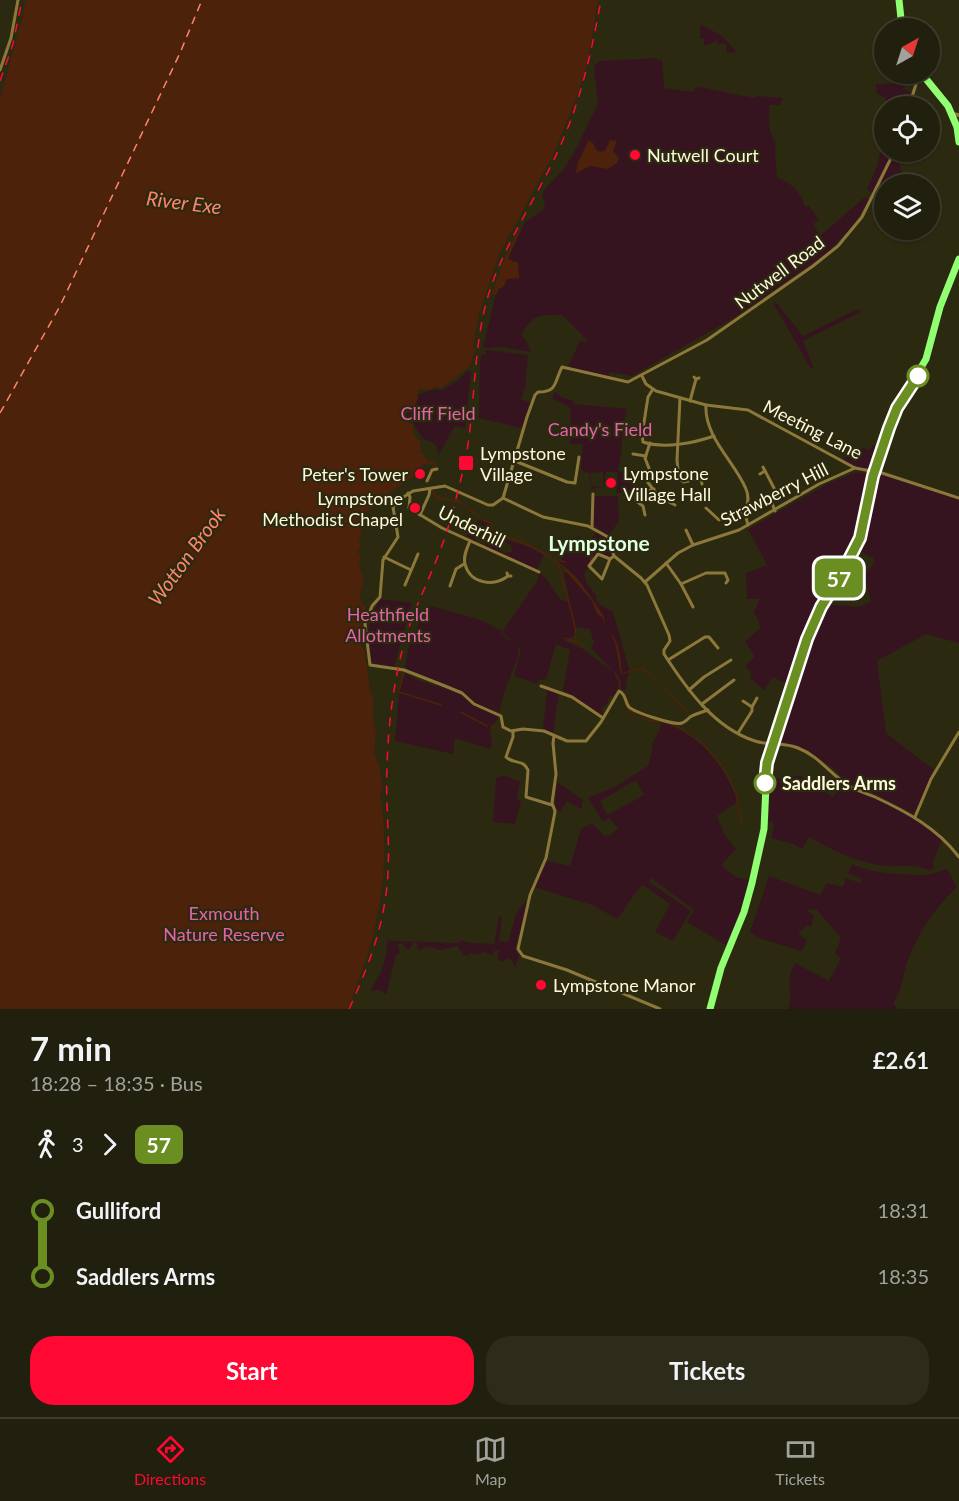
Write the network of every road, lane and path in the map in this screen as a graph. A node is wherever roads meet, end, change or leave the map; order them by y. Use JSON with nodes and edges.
{"nodes":[{"id":1,"x":18,"y":0,"type":"edge"},
{"id":2,"x":899,"y":0,"type":"edge"},
{"id":3,"x":901,"y":18,"type":"edge"},
{"id":4,"x":0,"y":70,"type":"edge"},
{"id":5,"x":931,"y":84,"type":"edge"},
{"id":6,"x":956,"y":114,"type":"edge"},
{"id":7,"x":959,"y":142,"type":"edge"},
{"id":8,"x":889,"y":162,"type":"edge"},
{"id":9,"x":959,"y":259,"type":"edge"},
{"id":10,"x":641,"y":375,"type":"junction"},
{"id":11,"x":697,"y":378,"type":"dead end"},
{"id":12,"x":653,"y":389,"type":"junction"},
{"id":13,"x":680,"y":398,"type":"junction"},
{"id":14,"x":690,"y":401,"type":"junction"},
{"id":15,"x":706,"y":405,"type":"junction"},
{"id":16,"x":714,"y":436,"type":"junction"},
{"id":17,"x":650,"y":443,"type":"junction"},
{"id":18,"x":678,"y":443,"type":"junction"},
{"id":19,"x":633,"y":454,"type":"dead end"},
{"id":20,"x":646,"y":456,"type":"junction"},
{"id":21,"x":579,"y":457,"type":"dead end"},
{"id":22,"x":514,"y":461,"type":"junction"},
{"id":23,"x":855,"y":468,"type":"junction"},
{"id":24,"x":436,"y":469,"type":"dead end"},
{"id":25,"x":875,"y":471,"type":"junction"},
{"id":26,"x":700,"y":473,"type":"dead end"},
{"id":27,"x":760,"y":474,"type":"dead end"},
{"id":28,"x":701,"y":478,"type":"junction"},
{"id":29,"x":427,"y":481,"type":"dead end"},
{"id":30,"x":702,"y":484,"type":"dead end"},
{"id":31,"x":430,"y":489,"type":"junction"},
{"id":32,"x":654,"y":489,"type":"junction"},
{"id":33,"x":408,"y":493,"type":"junction"},
{"id":34,"x":593,"y":494,"type":"dead end"},
{"id":35,"x":503,"y":498,"type":"junction"},
{"id":36,"x":959,"y":498,"type":"edge"},
{"id":37,"x":675,"y":505,"type":"dead end"},
{"id":38,"x":706,"y":508,"type":"dead end"},
{"id":39,"x":775,"y":511,"type":"junction"},
{"id":40,"x":744,"y":513,"type":"junction"},
{"id":41,"x":420,"y":515,"type":"junction"},
{"id":42,"x":645,"y":515,"type":"dead end"},
{"id":43,"x":748,"y":525,"type":"junction"},
{"id":44,"x":592,"y":527,"type":"junction"},
{"id":45,"x":686,"y":530,"type":"dead end"},
{"id":46,"x":470,"y":541,"type":"junction"},
{"id":47,"x":693,"y":545,"type":"junction"},
{"id":48,"x":418,"y":554,"type":"dead end"},
{"id":49,"x":384,"y":558,"type":"junction"},
{"id":50,"x":612,"y":558,"type":"junction"},
{"id":51,"x":666,"y":562,"type":"junction"},
{"id":52,"x":465,"y":564,"type":"junction"},
{"id":53,"x":411,"y":570,"type":"junction"},
{"id":54,"x":539,"y":572,"type":"dead end"},
{"id":55,"x":509,"y":575,"type":"dead end"},
{"id":56,"x":645,"y":582,"type":"junction"},
{"id":57,"x":726,"y":583,"type":"dead end"},
{"id":58,"x":681,"y":584,"type":"junction"},
{"id":59,"x":405,"y":585,"type":"dead end"},
{"id":60,"x":450,"y":586,"type":"dead end"},
{"id":61,"x":693,"y":607,"type":"dead end"},
{"id":62,"x":718,"y":648,"type":"dead end"},
{"id":63,"x":668,"y":660,"type":"junction"},
{"id":64,"x":731,"y":660,"type":"dead end"},
{"id":65,"x":734,"y":680,"type":"dead end"},
{"id":66,"x":541,"y":686,"type":"dead end"},
{"id":67,"x":689,"y":690,"type":"junction"},
{"id":68,"x":757,"y":698,"type":"dead end"},
{"id":69,"x":743,"y":701,"type":"dead end"},
{"id":70,"x":702,"y":704,"type":"junction"},
{"id":71,"x":752,"y":707,"type":"junction"},
{"id":72,"x":708,"y":710,"type":"junction"},
{"id":73,"x":603,"y":718,"type":"junction"},
{"id":74,"x":513,"y":731,"type":"junction"},
{"id":75,"x":959,"y":732,"type":"edge"},
{"id":76,"x":738,"y":733,"type":"junction"},
{"id":77,"x":554,"y":736,"type":"junction"},
{"id":78,"x":774,"y":745,"type":"junction"},
{"id":79,"x":552,"y":806,"type":"junction"},
{"id":80,"x":915,"y":817,"type":"junction"},
{"id":81,"x":959,"y":857,"type":"edge"},
{"id":82,"x":660,"y":1009,"type":"edge"},
{"id":83,"x":710,"y":1009,"type":"edge"}],
"edges":[{"from":1,"to":4,"type":"street"},
{"from":2,"to":3,"type":"highway"},
{"from":5,"to":6,"type":"highway"},
{"from":6,"to":7,"type":"highway"},
{"from":8,"to":10,"type":"street","name":"Nutwell Road"},
{"from":9,"to":25,"type":"highway"},
{"from":10,"to":12,"type":"street"},
{"from":10,"to":22,"type":"street"},
{"from":11,"to":14,"type":"street"},
{"from":12,"to":13,"type":"street","name":"Meeting Lane"},
{"from":12,"to":17,"type":"street"},
{"from":13,"to":14,"type":"street","name":"Meeting Lane"},
{"from":13,"to":18,"type":"street"},
{"from":14,"to":15,"type":"street","name":"Meeting Lane"},
{"from":15,"to":16,"type":"street"},
{"from":15,"to":23,"type":"street","name":"Meeting Lane"},
{"from":16,"to":18,"type":"street"},
{"from":16,"to":40,"type":"street"},
{"from":17,"to":18,"type":"street"},
{"from":17,"to":20,"type":"street"},
{"from":18,"to":28,"type":"street"},
{"from":19,"to":20,"type":"street"},
{"from":20,"to":32,"type":"street"},
{"from":21,"to":22,"type":"street"},
{"from":22,"to":35,"type":"street"},
{"from":23,"to":25,"type":"street","name":"Meeting Lane"},
{"from":23,"to":39,"type":"street","name":"Strawberry Hill"},
{"from":24,"to":29,"type":"street"},
{"from":25,"to":36,"type":"street","name":"Meeting Lane"},
{"from":25,"to":78,"type":"highway"},
{"from":26,"to":28,"type":"street"},
{"from":27,"to":39,"type":"street"},
{"from":28,"to":30,"type":"street"},
{"from":31,"to":33,"type":"street"},
{"from":31,"to":35,"type":"street"},
{"from":31,"to":41,"type":"street"},
{"from":32,"to":37,"type":"street"},
{"from":32,"to":42,"type":"street"},
{"from":33,"to":41,"type":"street","name":"Underhill"},
{"from":33,"to":49,"type":"street"},
{"from":34,"to":44,"type":"street"},
{"from":35,"to":44,"type":"street"},
{"from":38,"to":40,"type":"street"},
{"from":39,"to":43,"type":"street","name":"Strawberry Hill"},
{"from":40,"to":43,"type":"street"},
{"from":41,"to":46,"type":"street","name":"Underhill"},
{"from":43,"to":47,"type":"street","name":"Strawberry Hill"},
{"from":44,"to":50,"type":"street"},
{"from":45,"to":47,"type":"street"},
{"from":46,"to":52,"type":"street"},
{"from":46,"to":54,"type":"street","name":"Underhill"},
{"from":47,"to":51,"type":"street","name":"Strawberry Hill"},
{"from":48,"to":53,"type":"street"},
{"from":49,"to":53,"type":"street"},
{"from":49,"to":74,"type":"street"},
{"from":50,"to":50,"type":"street"},
{"from":50,"to":56,"type":"street"},
{"from":51,"to":56,"type":"street","name":"Strawberry Hill"},
{"from":51,"to":58,"type":"street"},
{"from":52,"to":55,"type":"street"},
{"from":52,"to":60,"type":"street"},
{"from":53,"to":59,"type":"street"},
{"from":56,"to":63,"type":"street"},
{"from":57,"to":58,"type":"street"},
{"from":58,"to":61,"type":"street"},
{"from":62,"to":63,"type":"street"},
{"from":63,"to":67,"type":"street"},
{"from":64,"to":67,"type":"street"},
{"from":65,"to":70,"type":"street"},
{"from":66,"to":73,"type":"street"},
{"from":67,"to":70,"type":"street"},
{"from":68,"to":71,"type":"street"},
{"from":69,"to":71,"type":"street"},
{"from":70,"to":72,"type":"street"},
{"from":71,"to":76,"type":"street"},
{"from":72,"to":73,"type":"street"},
{"from":72,"to":76,"type":"street"},
{"from":73,"to":77,"type":"street"},
{"from":74,"to":77,"type":"street"},
{"from":74,"to":79,"type":"street"},
{"from":75,"to":80,"type":"street"},
{"from":76,"to":78,"type":"street"},
{"from":77,"to":79,"type":"street"},
{"from":78,"to":80,"type":"street"},
{"from":78,"to":83,"type":"highway"},
{"from":79,"to":82,"type":"street"},
{"from":80,"to":81,"type":"street"}]}
